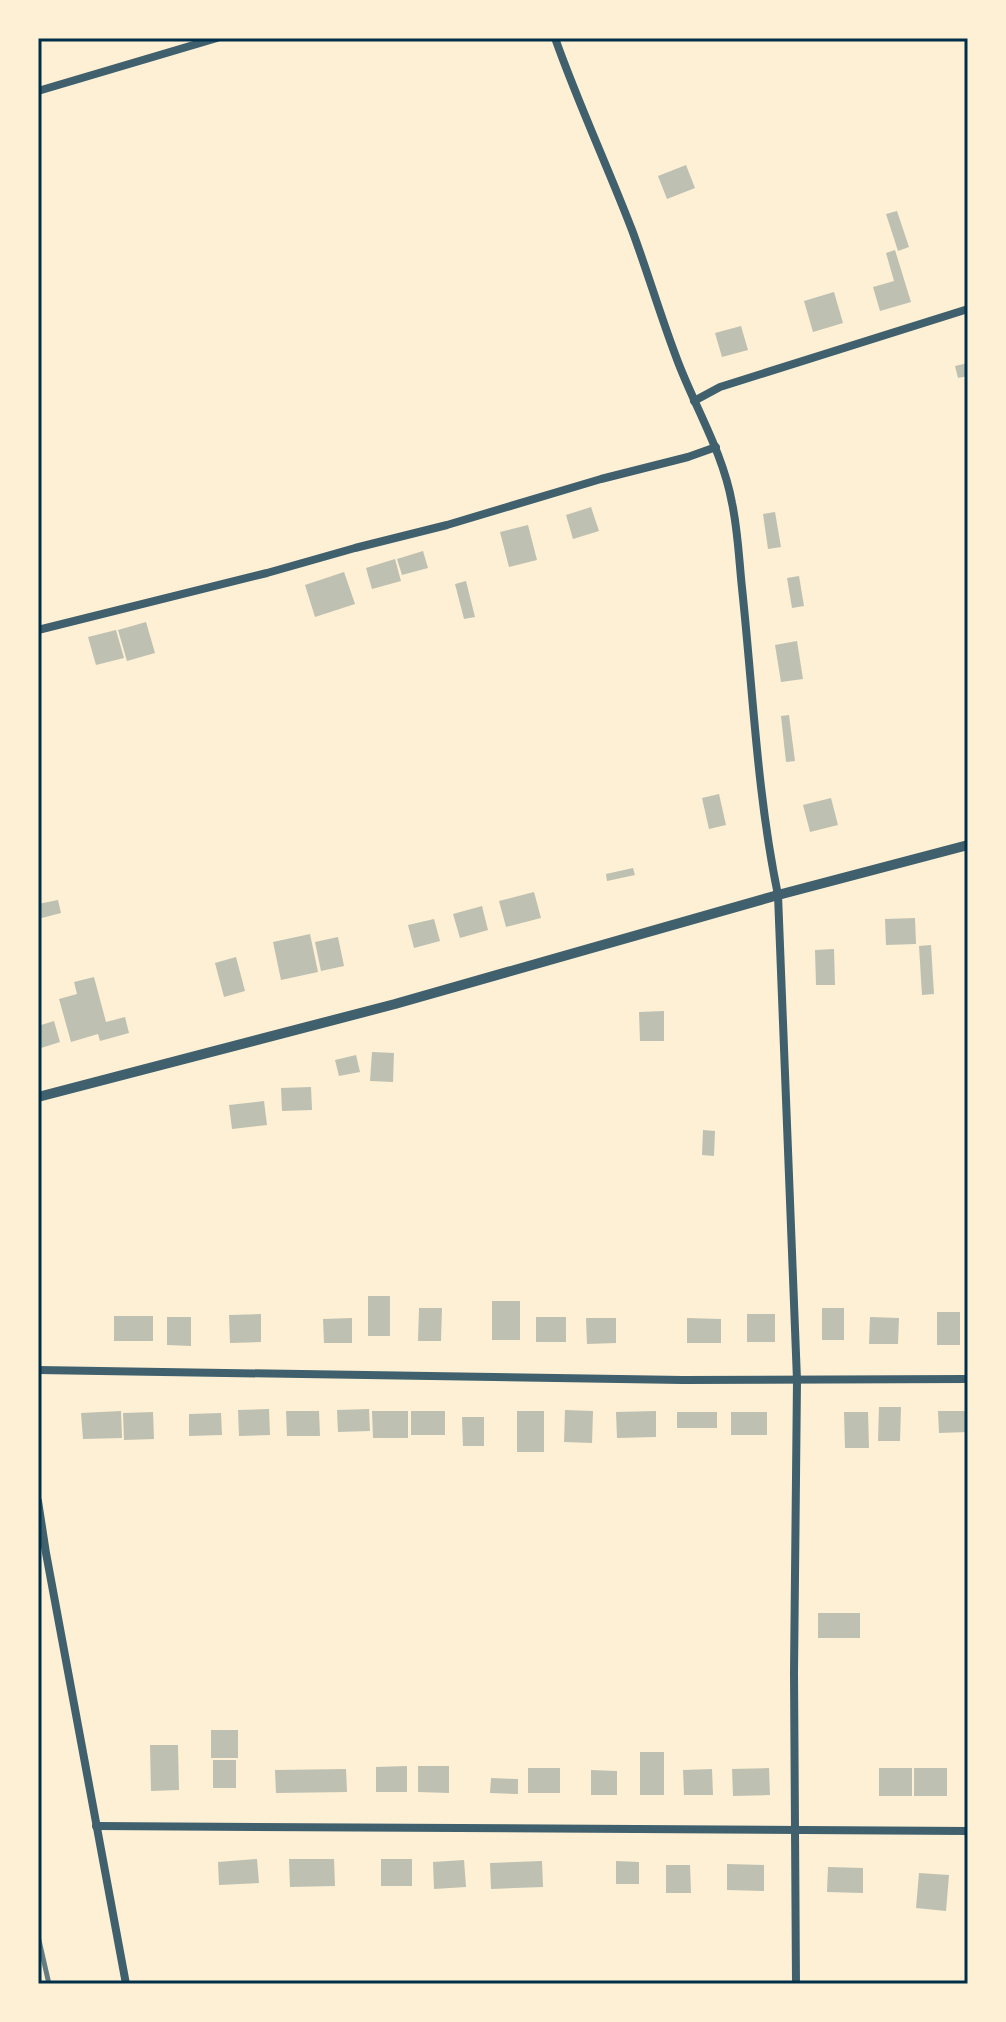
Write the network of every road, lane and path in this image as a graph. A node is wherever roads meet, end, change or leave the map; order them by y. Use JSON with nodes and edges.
{"nodes":[{"id":1,"x":217,"y":38,"type":"edge"},
{"id":2,"x":555,"y":38,"type":"edge"},
{"id":3,"x":38,"y":91,"type":"edge"},
{"id":4,"x":968,"y":309,"type":"edge"},
{"id":5,"x":694,"y":401,"type":"junction"},
{"id":6,"x":716,"y":447,"type":"junction"},
{"id":7,"x":38,"y":630,"type":"edge"},
{"id":8,"x":968,"y":845,"type":"edge"},
{"id":9,"x":778,"y":895,"type":"junction"},
{"id":10,"x":38,"y":1097,"type":"edge"},
{"id":11,"x":38,"y":1370,"type":"edge"},
{"id":12,"x":968,"y":1379,"type":"edge"},
{"id":13,"x":797,"y":1380,"type":"junction"},
{"id":14,"x":38,"y":1501,"type":"edge"},
{"id":15,"x":96,"y":1826,"type":"junction"},
{"id":16,"x":795,"y":1831,"type":"junction"},
{"id":17,"x":968,"y":1831,"type":"edge"},
{"id":18,"x":126,"y":1984,"type":"edge"},
{"id":19,"x":796,"y":1984,"type":"edge"}],
"edges":[{"from":1,"to":3,"type":"street"},
{"from":2,"to":5,"type":"street"},
{"from":4,"to":5,"type":"street"},
{"from":5,"to":6,"type":"street"},
{"from":6,"to":7,"type":"street"},
{"from":6,"to":9,"type":"street"},
{"from":8,"to":9,"type":"street"},
{"from":9,"to":10,"type":"street"},
{"from":9,"to":13,"type":"street"},
{"from":11,"to":13,"type":"street"},
{"from":12,"to":13,"type":"street"},
{"from":13,"to":16,"type":"street"},
{"from":14,"to":15,"type":"street"},
{"from":15,"to":16,"type":"street"},
{"from":15,"to":18,"type":"street"},
{"from":16,"to":17,"type":"street"},
{"from":16,"to":19,"type":"street"}]}
